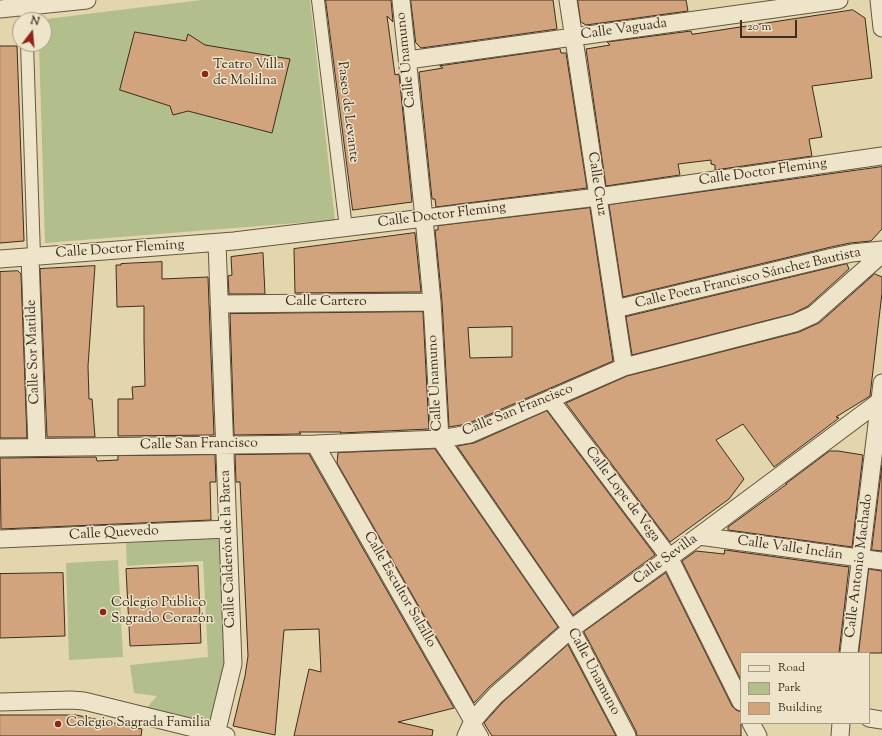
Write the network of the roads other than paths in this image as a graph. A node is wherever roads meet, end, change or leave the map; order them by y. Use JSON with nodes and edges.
{"nodes":[{"id":1,"x":87,"y":0,"type":"edge"},
{"id":2,"x":318,"y":0,"type":"edge"},
{"id":3,"x":401,"y":0,"type":"edge"},
{"id":4,"x":568,"y":0,"type":"edge"},
{"id":5,"x":839,"y":0,"type":"edge"},
{"id":6,"x":878,"y":0,"type":"edge"},
{"id":7,"x":0,"y":9,"type":"edge"},
{"id":8,"x":20,"y":12,"type":"edge"},
{"id":9,"x":31,"y":12,"type":"edge"},
{"id":10,"x":882,"y":28,"type":"edge"},
{"id":11,"x":574,"y":37,"type":"junction"},
{"id":12,"x":27,"y":52,"type":"edge"},
{"id":13,"x":408,"y":60,"type":"junction"},
{"id":14,"x":882,"y":156,"type":"edge"},
{"id":15,"x":598,"y":196,"type":"junction"},
{"id":16,"x":424,"y":218,"type":"junction"},
{"id":17,"x":346,"y":228,"type":"junction"},
{"id":18,"x":217,"y":243,"type":"junction"},
{"id":19,"x":882,"y":250,"type":"edge"},
{"id":20,"x":882,"y":254,"type":"edge"},
{"id":21,"x":32,"y":257,"type":"junction"},
{"id":22,"x":0,"y":259,"type":"edge"},
{"id":23,"x":432,"y":302,"type":"junction"},
{"id":24,"x":219,"y":304,"type":"junction"},
{"id":25,"x":615,"y":309,"type":"junction"},
{"id":26,"x":624,"y":367,"type":"junction"},
{"id":27,"x":882,"y":383,"type":"edge"},
{"id":28,"x":550,"y":399,"type":"junction"},
{"id":29,"x":881,"y":401,"type":"edge"},
{"id":30,"x":440,"y":439,"type":"junction"},
{"id":31,"x":225,"y":444,"type":"junction"},
{"id":32,"x":316,"y":444,"type":"junction"},
{"id":33,"x":37,"y":447,"type":"junction"},
{"id":34,"x":0,"y":448,"type":"edge"},
{"id":35,"x":228,"y":529,"type":"junction"},
{"id":36,"x":699,"y":536,"type":"junction"},
{"id":37,"x":0,"y":539,"type":"edge"},
{"id":38,"x":669,"y":557,"type":"junction"},
{"id":39,"x":860,"y":559,"type":"junction"},
{"id":40,"x":882,"y":561,"type":"edge"},
{"id":41,"x":572,"y":629,"type":"junction"},
{"id":42,"x":850,"y":652,"type":"edge"},
{"id":43,"x":740,"y":700,"type":"edge"},
{"id":44,"x":0,"y":702,"type":"edge"},
{"id":45,"x":870,"y":718,"type":"edge"},
{"id":46,"x":882,"y":720,"type":"edge"},
{"id":47,"x":752,"y":724,"type":"edge"},
{"id":48,"x":841,"y":724,"type":"edge"},
{"id":49,"x":470,"y":728,"type":"edge"},
{"id":50,"x":221,"y":735,"type":"edge"},
{"id":51,"x":482,"y":736,"type":"edge"},
{"id":52,"x":627,"y":736,"type":"edge"},
{"id":53,"x":758,"y":736,"type":"edge"},
{"id":54,"x":840,"y":736,"type":"edge"}],
"edges":[{"from":1,"to":9,"type":"street"},
{"from":2,"to":17,"type":"street","name":"Paseo de Levante"},
{"from":3,"to":13,"type":"street","name":"Calle Unamuno"},
{"from":4,"to":11,"type":"street","name":"Calle Cruz"},
{"from":5,"to":11,"type":"street","name":"Calle Vaguada"},
{"from":6,"to":10,"type":"street"},
{"from":7,"to":8,"type":"street"},
{"from":11,"to":13,"type":"street","name":"Calle Vaguada"},
{"from":11,"to":15,"type":"street","name":"Calle Cruz"},
{"from":12,"to":21,"type":"street"},
{"from":13,"to":16,"type":"street","name":"Calle Unamuno"},
{"from":14,"to":15,"type":"street","name":"Calle Doctor Fleming"},
{"from":15,"to":16,"type":"street","name":"Calle Doctor Fleming"},
{"from":15,"to":25,"type":"street","name":"Calle Cruz"},
{"from":16,"to":17,"type":"street","name":"Calle Doctor Fleming"},
{"from":16,"to":23,"type":"street","name":"Calle Unamuno"},
{"from":17,"to":18,"type":"street","name":"Calle Doctor Fleming"},
{"from":18,"to":21,"type":"street","name":"Calle Doctor Fleming"},
{"from":18,"to":24,"type":"street","name":"Calle Calderón de la Barca"},
{"from":19,"to":25,"type":"street","name":"Calle Poeta Francisco Sánchez Bautista"},
{"from":20,"to":26,"type":"street","name":"Calle San Francisco"},
{"from":21,"to":22,"type":"street","name":"Calle Doctor Fleming"},
{"from":21,"to":33,"type":"street","name":"Calle Sor Matilde"},
{"from":23,"to":24,"type":"street","name":"Calle Cartero"},
{"from":23,"to":30,"type":"street","name":"Calle Unamuno"},
{"from":24,"to":31,"type":"street","name":"Calle Calderón de la Barca"},
{"from":25,"to":26,"type":"street","name":"Calle Cruz"},
{"from":26,"to":28,"type":"street","name":"Calle San Francisco"},
{"from":27,"to":29,"type":"street","name":"Calle Antonio Machado"},
{"from":28,"to":30,"type":"street","name":"Calle San Francisco"},
{"from":28,"to":38,"type":"street","name":"Calle Lope de Vega"},
{"from":29,"to":36,"type":"street","name":"Calle Sevilla"},
{"from":29,"to":39,"type":"street","name":"Calle Antonio Machado"},
{"from":30,"to":32,"type":"street","name":"Calle San Francisco"},
{"from":30,"to":41,"type":"street","name":"Calle Unamuno"},
{"from":31,"to":32,"type":"street","name":"Calle San Francisco"},
{"from":31,"to":33,"type":"street","name":"Calle San Francisco"},
{"from":31,"to":35,"type":"street","name":"Calle Calderón de la Barca"},
{"from":32,"to":49,"type":"street","name":"Calle Escultor Salzillo"},
{"from":33,"to":34,"type":"street","name":"Calle San Francisco"},
{"from":35,"to":37,"type":"street","name":"Calle Quevedo"},
{"from":35,"to":50,"type":"street","name":"Calle Calderón de la Barca"},
{"from":36,"to":38,"type":"street","name":"Calle Sevilla"},
{"from":36,"to":39,"type":"street","name":"Calle Valle Inclán"},
{"from":38,"to":41,"type":"street","name":"Calle Sevilla"},
{"from":38,"to":43,"type":"street","name":"Calle Lope de Vega"},
{"from":39,"to":40,"type":"street","name":"Calle Valle Inclán"},
{"from":39,"to":42,"type":"street","name":"Calle Antonio Machado"},
{"from":41,"to":49,"type":"street","name":"Calle Sevilla"},
{"from":41,"to":52,"type":"street","name":"Calle Unamuno"},
{"from":44,"to":50,"type":"street"},
{"from":45,"to":46,"type":"street"},
{"from":47,"to":53,"type":"street"},
{"from":48,"to":54,"type":"street"},
{"from":49,"to":51,"type":"street","name":"Calle Escultor Salzillo"}]}
